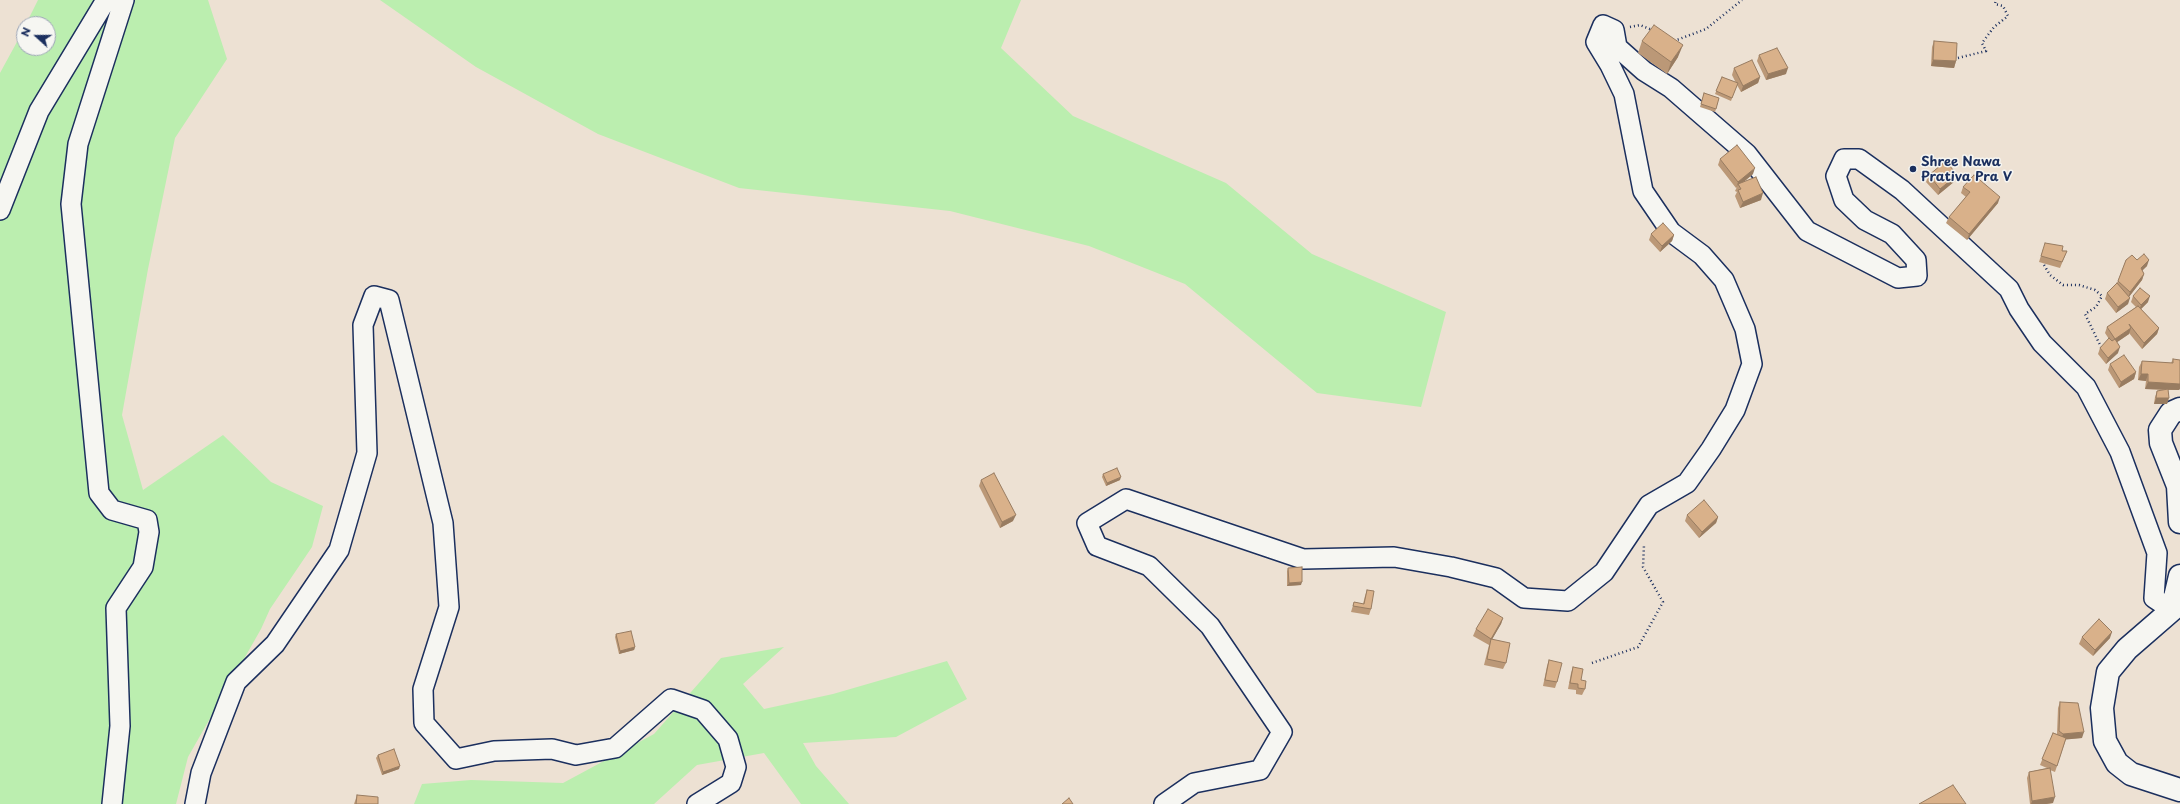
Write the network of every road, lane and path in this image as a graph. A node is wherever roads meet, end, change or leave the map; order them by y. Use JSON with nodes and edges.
{"nodes":[{"id":1,"x":106,"y":0,"type":"edge"},
{"id":2,"x":124,"y":0,"type":"edge"},
{"id":3,"x":1742,"y":0,"type":"edge"},
{"id":4,"x":1996,"y":0,"type":"edge"},
{"id":5,"x":1614,"y":30,"type":"junction"},
{"id":6,"x":1654,"y":31,"type":"edge"},
{"id":7,"x":1668,"y":38,"type":"edge"},
{"id":8,"x":1958,"y":58,"type":"edge"},
{"id":9,"x":0,"y":210,"type":"edge"},
{"id":10,"x":2044,"y":265,"type":"edge"},
{"id":11,"x":2101,"y":347,"type":"edge"},
{"id":12,"x":2180,"y":409,"type":"edge"},
{"id":13,"x":2180,"y":522,"type":"edge"},
{"id":14,"x":1644,"y":539,"type":"dead end"},
{"id":15,"x":2180,"y":576,"type":"edge"},
{"id":16,"x":2172,"y":610,"type":"junction"},
{"id":17,"x":1592,"y":663,"type":"dead end"},
{"id":18,"x":2180,"y":790,"type":"edge"},
{"id":19,"x":112,"y":804,"type":"edge"},
{"id":20,"x":195,"y":804,"type":"edge"},
{"id":21,"x":697,"y":804,"type":"edge"},
{"id":22,"x":1164,"y":804,"type":"edge"}],
"edges":[{"from":1,"to":9,"type":"street"},
{"from":2,"to":19,"type":"street"},
{"from":3,"to":7,"type":"path"},
{"from":4,"to":8,"type":"path"},
{"from":5,"to":6,"type":"path"},
{"from":5,"to":16,"type":"street"},
{"from":5,"to":22,"type":"street"},
{"from":10,"to":11,"type":"path"},
{"from":12,"to":13,"type":"street"},
{"from":14,"to":17,"type":"path"},
{"from":15,"to":16,"type":"street"},
{"from":16,"to":18,"type":"street"},
{"from":20,"to":21,"type":"street"}]}
